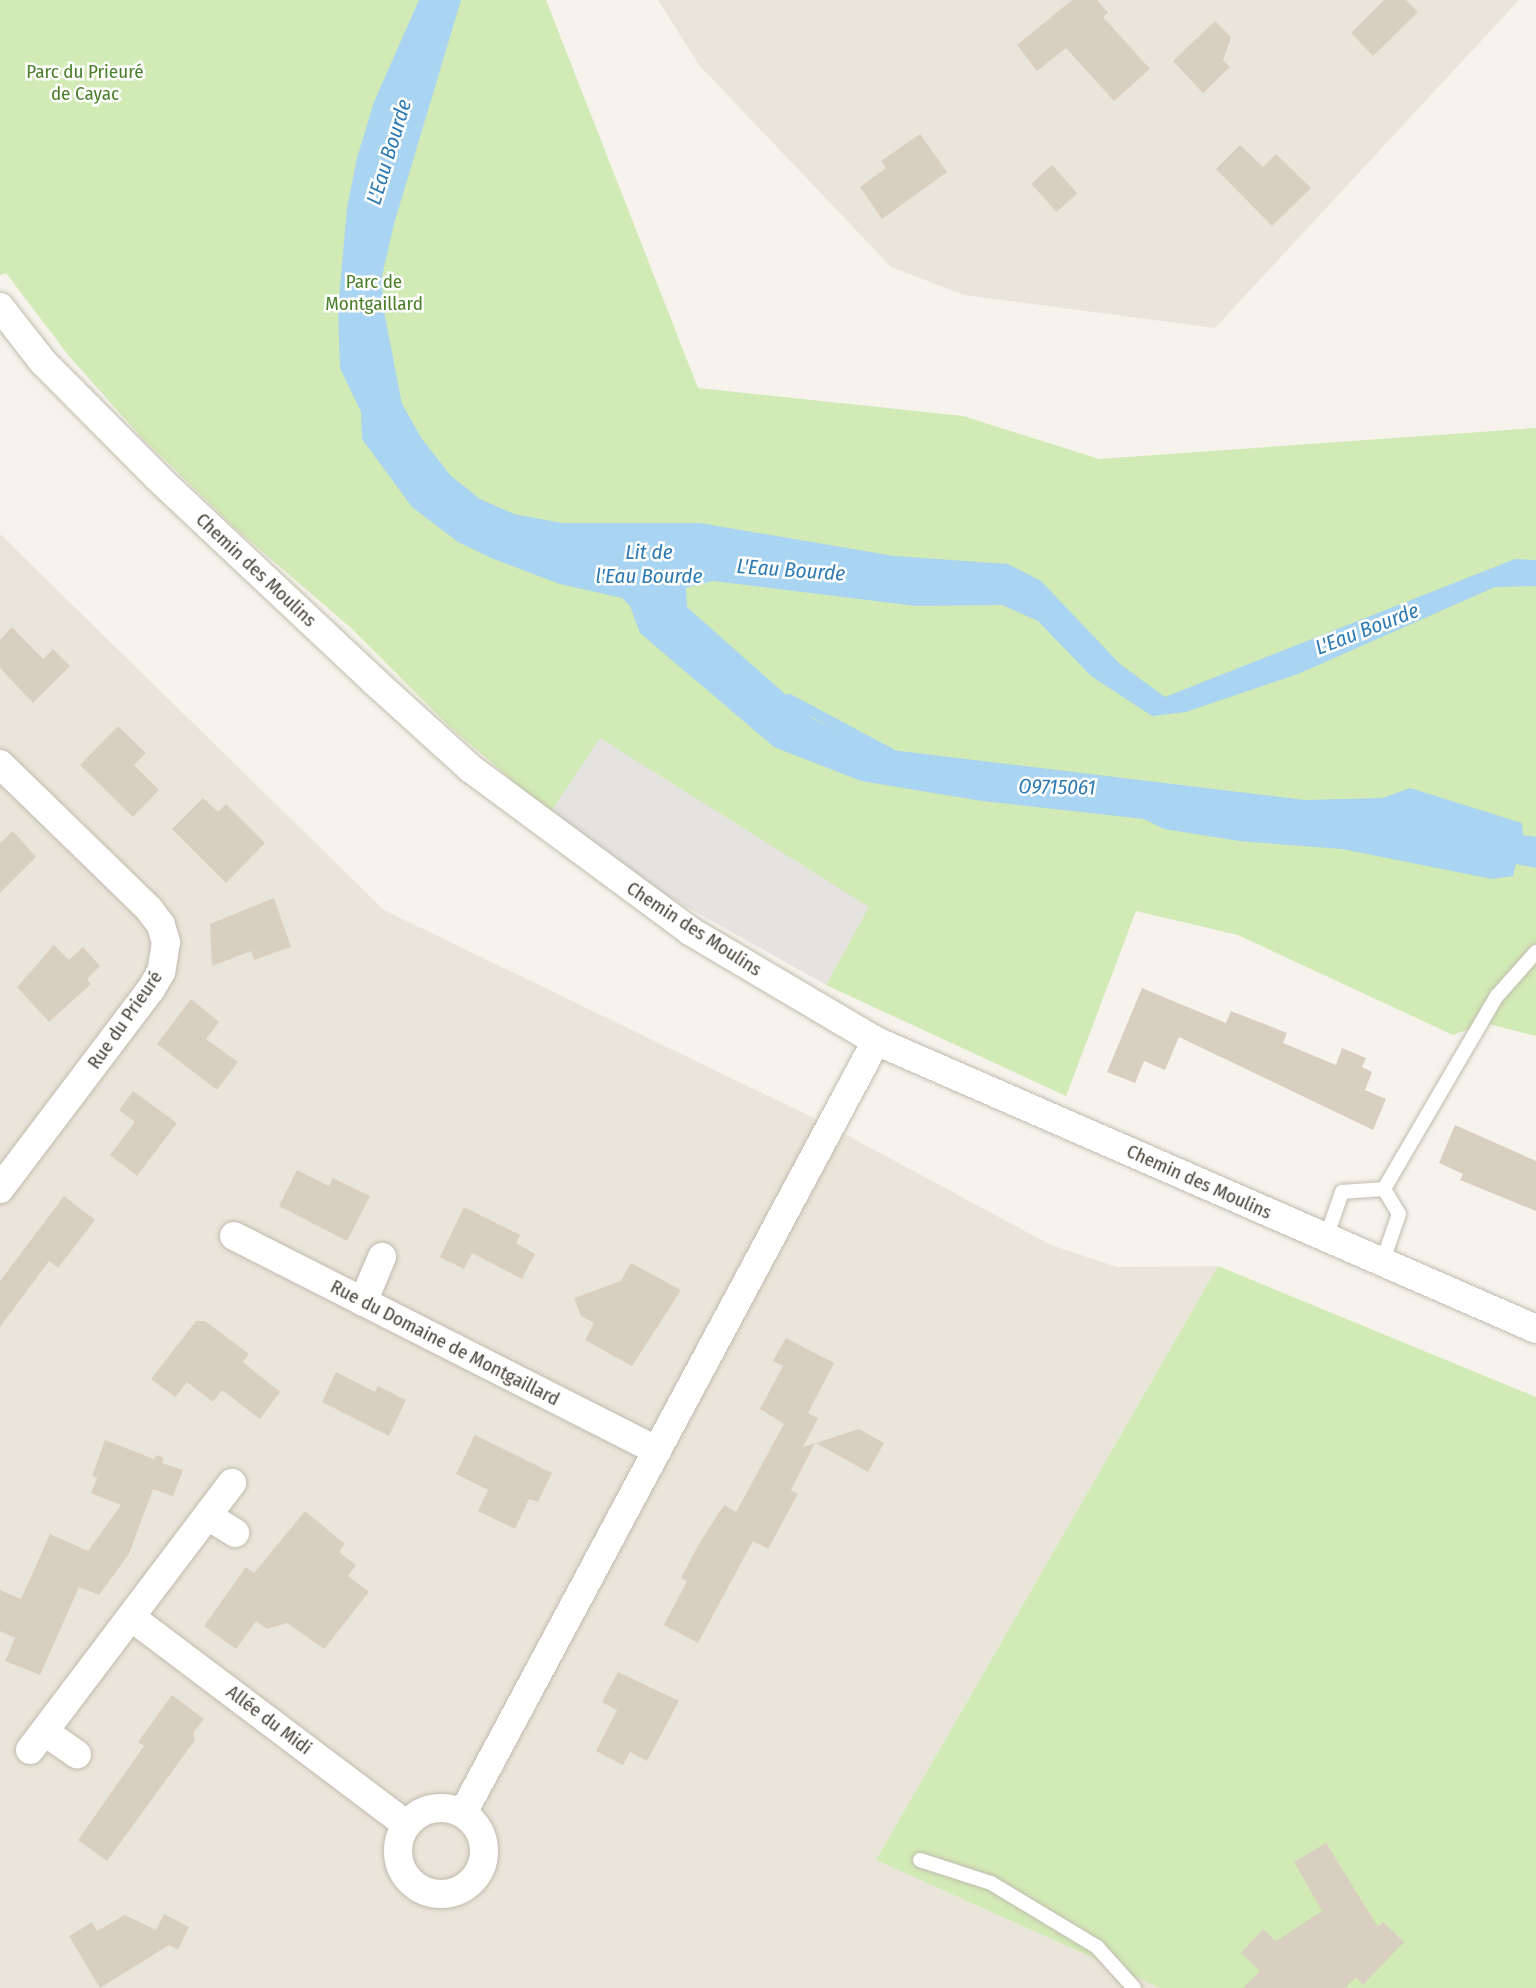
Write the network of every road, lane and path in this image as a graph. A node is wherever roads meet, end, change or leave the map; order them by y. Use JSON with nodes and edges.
{"nodes":[{"id":1,"x":0,"y":307,"type":"edge"},
{"id":2,"x":0,"y":764,"type":"edge"},
{"id":3,"x":1536,"y":952,"type":"edge"},
{"id":4,"x":876,"y":1041,"type":"junction"},
{"id":5,"x":0,"y":1189,"type":"edge"},
{"id":6,"x":1384,"y":1189,"type":"junction"},
{"id":7,"x":234,"y":1236,"type":"dead end"},
{"id":8,"x":1326,"y":1238,"type":"junction"},
{"id":9,"x":382,"y":1257,"type":"dead end"},
{"id":10,"x":1382,"y":1262,"type":"junction"},
{"id":11,"x":363,"y":1302,"type":"junction"},
{"id":12,"x":1536,"y":1329,"type":"edge"},
{"id":13,"x":656,"y":1450,"type":"junction"},
{"id":14,"x":232,"y":1483,"type":"dead end"},
{"id":15,"x":208,"y":1516,"type":"junction"},
{"id":16,"x":235,"y":1533,"type":"dead end"},
{"id":17,"x":131,"y":1617,"type":"junction"},
{"id":18,"x":77,"y":1754,"type":"dead end"},
{"id":19,"x":463,"y":1813,"type":"junction"},
{"id":20,"x":406,"y":1824,"type":"junction"},
{"id":21,"x":920,"y":1860,"type":"dead end"},
{"id":22,"x":1135,"y":1988,"type":"edge"}],
"edges":[{"from":1,"to":4,"type":"street","name":"Chemin des Moulins"},
{"from":2,"to":5,"type":"street","name":"Rue du Prieuré"},
{"from":3,"to":6,"type":"lane"},
{"from":4,"to":8,"type":"street","name":"Chemin des Moulins"},
{"from":4,"to":13,"type":"street"},
{"from":6,"to":8,"type":"lane"},
{"from":6,"to":10,"type":"lane"},
{"from":7,"to":11,"type":"street","name":"Rue du Domaine de Montgaillard"},
{"from":8,"to":10,"type":"street","name":"Chemin des Moulins"},
{"from":9,"to":11,"type":"street"},
{"from":10,"to":12,"type":"street","name":"Chemin des Moulins"},
{"from":11,"to":13,"type":"street","name":"Rue du Domaine de Montgaillard"},
{"from":13,"to":19,"type":"street"},
{"from":14,"to":15,"type":"street"},
{"from":15,"to":16,"type":"street"},
{"from":15,"to":17,"type":"street"},
{"from":17,"to":18,"type":"street"},
{"from":17,"to":20,"type":"street","name":"Allée du Midi"},
{"from":19,"to":20,"type":"street"},
{"from":19,"to":20,"type":"street"},
{"from":21,"to":22,"type":"lane"}]}
